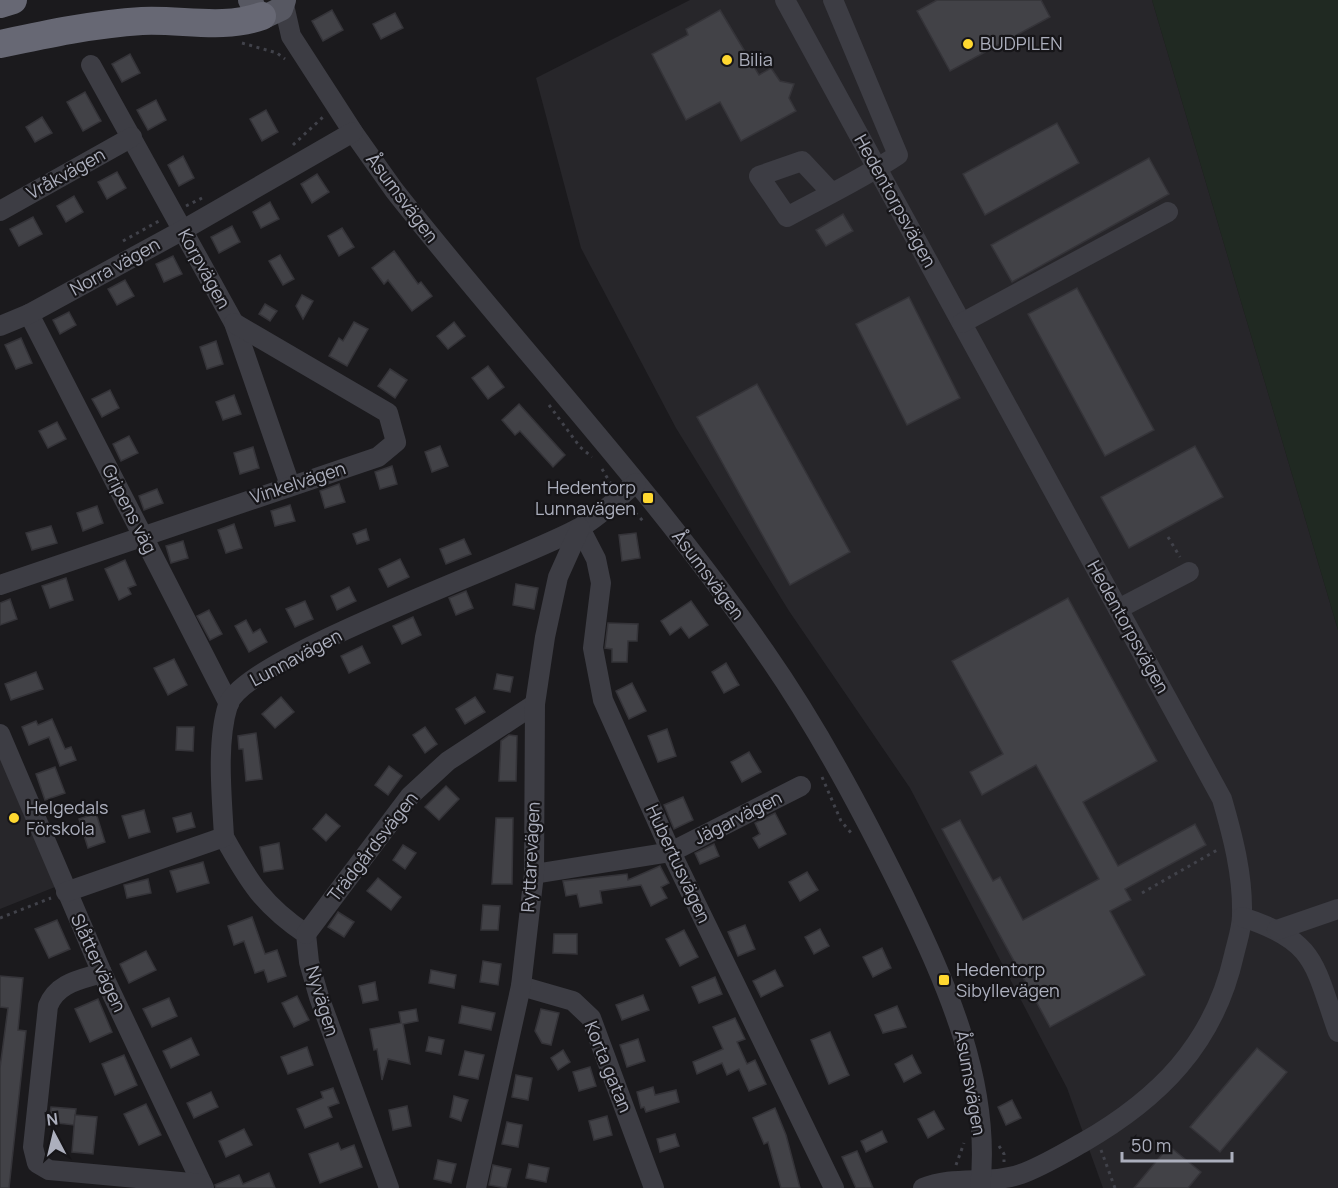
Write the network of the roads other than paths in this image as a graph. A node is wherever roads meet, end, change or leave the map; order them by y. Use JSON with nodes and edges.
{"nodes":[{"id":1,"x":13,"y":0,"type":"edge"},
{"id":2,"x":785,"y":0,"type":"edge"},
{"id":3,"x":833,"y":0,"type":"edge"},
{"id":4,"x":0,"y":4,"type":"edge"},
{"id":5,"x":269,"y":7,"type":"edge"},
{"id":6,"x":0,"y":44,"type":"edge"},
{"id":7,"x":92,"y":65,"type":"dead end"},
{"id":8,"x":346,"y":135,"type":"junction"},
{"id":9,"x":132,"y":137,"type":"junction"},
{"id":10,"x":877,"y":169,"type":"junction"},
{"id":11,"x":832,"y":193,"type":"dead end"},
{"id":12,"x":0,"y":211,"type":"edge"},
{"id":13,"x":1168,"y":212,"type":"dead end"},
{"id":14,"x":183,"y":230,"type":"junction"},
{"id":15,"x":29,"y":314,"type":"junction"},
{"id":16,"x":234,"y":323,"type":"junction"},
{"id":17,"x":962,"y":323,"type":"junction"},
{"id":18,"x":0,"y":326,"type":"edge"},
{"id":19,"x":636,"y":483,"type":"junction"},
{"id":20,"x":290,"y":485,"type":"junction"},
{"id":21,"x":580,"y":528,"type":"junction"},
{"id":22,"x":142,"y":535,"type":"junction"},
{"id":23,"x":1189,"y":572,"type":"road end"},
{"id":24,"x":0,"y":585,"type":"edge"},
{"id":25,"x":1118,"y":609,"type":"junction"},
{"id":26,"x":229,"y":704,"type":"junction"},
{"id":27,"x":535,"y":704,"type":"junction"},
{"id":28,"x":0,"y":734,"type":"edge"},
{"id":29,"x":801,"y":786,"type":"dead end"},
{"id":30,"x":224,"y":837,"type":"junction"},
{"id":31,"x":671,"y":852,"type":"junction"},
{"id":32,"x":534,"y":874,"type":"junction"},
{"id":33,"x":66,"y":892,"type":"junction"},
{"id":34,"x":1338,"y":909,"type":"edge"},
{"id":35,"x":1242,"y":917,"type":"junction"},
{"id":36,"x":1277,"y":930,"type":"junction"},
{"id":37,"x":306,"y":934,"type":"junction"},
{"id":38,"x":102,"y":973,"type":"junction"},
{"id":39,"x":521,"y":986,"type":"junction"},
{"id":40,"x":1338,"y":1032,"type":"edge"},
{"id":41,"x":980,"y":1183,"type":"edge"},
{"id":42,"x":203,"y":1186,"type":"edge"},
{"id":43,"x":389,"y":1188,"type":"edge"},
{"id":44,"x":476,"y":1188,"type":"edge"},
{"id":45,"x":654,"y":1188,"type":"edge"},
{"id":46,"x":834,"y":1188,"type":"edge"},
{"id":47,"x":923,"y":1188,"type":"edge"}],
"edges":[{"from":1,"to":4,"type":"highway"},
{"from":2,"to":10,"type":"street","name":"Hedentorpsvägen"},
{"from":3,"to":10,"type":"street"},
{"from":5,"to":6,"type":"highway"},
{"from":5,"to":8,"type":"street","name":"Åsumsvägen"},
{"from":7,"to":9,"type":"street","name":"Korpvägen"},
{"from":8,"to":14,"type":"street","name":"Norra vägen"},
{"from":8,"to":19,"type":"street","name":"Åsumsvägen"},
{"from":9,"to":12,"type":"street","name":"Vråkvägen"},
{"from":9,"to":14,"type":"street","name":"Korpvägen"},
{"from":10,"to":11,"type":"street"},
{"from":10,"to":17,"type":"street","name":"Hedentorpsvägen"},
{"from":13,"to":17,"type":"street"},
{"from":14,"to":15,"type":"street","name":"Norra vägen"},
{"from":14,"to":16,"type":"street","name":"Korpvägen"},
{"from":15,"to":18,"type":"street","name":"Norra vägen"},
{"from":15,"to":22,"type":"street","name":"Gripens väg"},
{"from":16,"to":20,"type":"street","name":"Korpvägen"},
{"from":16,"to":20,"type":"street","name":"Vinkelvägen"},
{"from":17,"to":25,"type":"street","name":"Hedentorpsvägen"},
{"from":19,"to":21,"type":"street","name":"Lunnavägen"},
{"from":19,"to":41,"type":"street","name":"Åsumsvägen"},
{"from":20,"to":22,"type":"street","name":"Vinkelvägen"},
{"from":21,"to":26,"type":"street","name":"Lunnavägen"},
{"from":21,"to":27,"type":"street","name":"Ryttarevägen"},
{"from":21,"to":31,"type":"street","name":"Hubertusvägen"},
{"from":22,"to":24,"type":"street","name":"Vinkelvägen"},
{"from":22,"to":26,"type":"street","name":"Gripens väg"},
{"from":23,"to":25,"type":"street"},
{"from":25,"to":35,"type":"street","name":"Hedentorpsvägen"},
{"from":26,"to":30,"type":"street"},
{"from":27,"to":32,"type":"street","name":"Ryttarevägen"},
{"from":27,"to":37,"type":"street","name":"Trädgårdsvägen"},
{"from":28,"to":33,"type":"street","name":"Slåttervägen"},
{"from":29,"to":31,"type":"street","name":"Jägarvägen"},
{"from":30,"to":33,"type":"street"},
{"from":30,"to":37,"type":"street"},
{"from":31,"to":32,"type":"street","name":"Jägarvägen"},
{"from":31,"to":46,"type":"street","name":"Hubertusvägen"},
{"from":32,"to":39,"type":"street","name":"Ryttarevägen"},
{"from":33,"to":38,"type":"street","name":"Slåttervägen"},
{"from":34,"to":36,"type":"street"},
{"from":35,"to":36,"type":"street"},
{"from":35,"to":41,"type":"street","name":"Hedentorpsvägen"},
{"from":36,"to":40,"type":"street"},
{"from":37,"to":43,"type":"street","name":"Nyvägen"},
{"from":38,"to":42,"type":"street","name":"Slåttervägen"},
{"from":38,"to":42,"type":"street"},
{"from":39,"to":44,"type":"street","name":"Ryttarevägen"},
{"from":39,"to":45,"type":"street","name":"Korta gatan"},
{"from":41,"to":47,"type":"street","name":"Hedentorpsvägen"}]}
